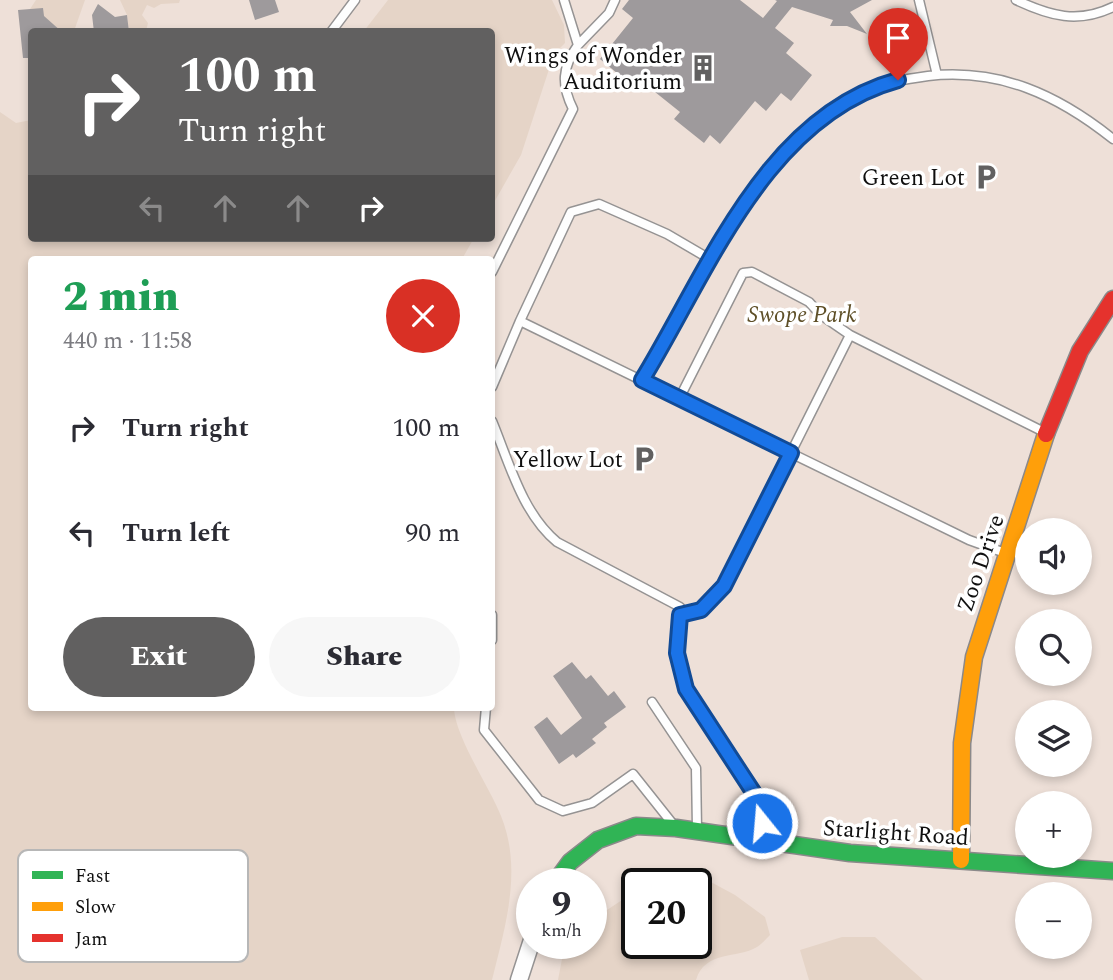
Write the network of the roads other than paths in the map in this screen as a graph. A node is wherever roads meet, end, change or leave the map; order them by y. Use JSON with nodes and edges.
{"nodes":[{"id":1,"x":355,"y":0,"type":"edge"},
{"id":2,"x":564,"y":0,"type":"edge"},
{"id":3,"x":615,"y":0,"type":"edge"},
{"id":4,"x":919,"y":0,"type":"edge"},
{"id":5,"x":1016,"y":0,"type":"edge"},
{"id":6,"x":1113,"y":7,"type":"edge"},
{"id":7,"x":334,"y":28,"type":"edge"},
{"id":8,"x":578,"y":45,"type":"junction"},
{"id":9,"x":937,"y":75,"type":"junction"},
{"id":10,"x":1113,"y":139,"type":"edge"},
{"id":11,"x":708,"y":258,"type":"junction"},
{"id":12,"x":495,"y":266,"type":"edge"},
{"id":13,"x":1113,"y":299,"type":"edge"},
{"id":14,"x":520,"y":321,"type":"junction"},
{"id":15,"x":850,"y":335,"type":"junction"},
{"id":16,"x":495,"y":380,"type":"edge"},
{"id":17,"x":642,"y":380,"type":"junction"},
{"id":18,"x":679,"y":399,"type":"junction"},
{"id":19,"x":495,"y":428,"type":"edge"},
{"id":20,"x":1045,"y":433,"type":"junction"},
{"id":21,"x":791,"y":453,"type":"junction"},
{"id":22,"x":1009,"y":554,"type":"junction"},
{"id":23,"x":680,"y":615,"type":"junction"},
{"id":24,"x":652,"y":702,"type":"dead end"},
{"id":25,"x":486,"y":711,"type":"edge"},
{"id":26,"x":676,"y":828,"type":"junction"},
{"id":27,"x":697,"y":832,"type":"junction"},
{"id":28,"x":763,"y":842,"type":"junction"},
{"id":29,"x":961,"y":860,"type":"junction"},
{"id":30,"x":566,"y":868,"type":"edge"},
{"id":31,"x":1113,"y":871,"type":"edge"},
{"id":32,"x":526,"y":959,"type":"edge"},
{"id":33,"x":519,"y":980,"type":"edge"}],
"edges":[{"from":1,"to":7,"type":"lane"},
{"from":2,"to":8,"type":"lane"},
{"from":3,"to":8,"type":"lane"},
{"from":4,"to":9,"type":"lane"},
{"from":5,"to":6,"type":"lane"},
{"from":8,"to":12,"type":"lane"},
{"from":9,"to":10,"type":"lane"},
{"from":9,"to":11,"type":"lane"},
{"from":11,"to":14,"type":"lane"},
{"from":11,"to":17,"type":"lane"},
{"from":13,"to":20,"type":"street","name":"Zoo Drive"},
{"from":14,"to":16,"type":"lane"},
{"from":14,"to":17,"type":"lane"},
{"from":15,"to":18,"type":"lane"},
{"from":15,"to":20,"type":"lane"},
{"from":15,"to":21,"type":"lane"},
{"from":17,"to":18,"type":"lane"},
{"from":18,"to":21,"type":"lane"},
{"from":19,"to":23,"type":"lane"},
{"from":20,"to":22,"type":"street","name":"Zoo Drive"},
{"from":21,"to":22,"type":"lane"},
{"from":21,"to":23,"type":"lane"},
{"from":22,"to":29,"type":"street","name":"Zoo Drive"},
{"from":23,"to":28,"type":"lane"},
{"from":24,"to":27,"type":"lane"},
{"from":25,"to":26,"type":"lane"},
{"from":26,"to":27,"type":"street","name":"Starlight Road"},
{"from":26,"to":30,"type":"street","name":"Starlight Road"},
{"from":27,"to":28,"type":"street","name":"Starlight Road"},
{"from":28,"to":29,"type":"street","name":"Starlight Road"},
{"from":29,"to":31,"type":"street","name":"Starlight Road"},
{"from":32,"to":33,"type":"street"}]}
